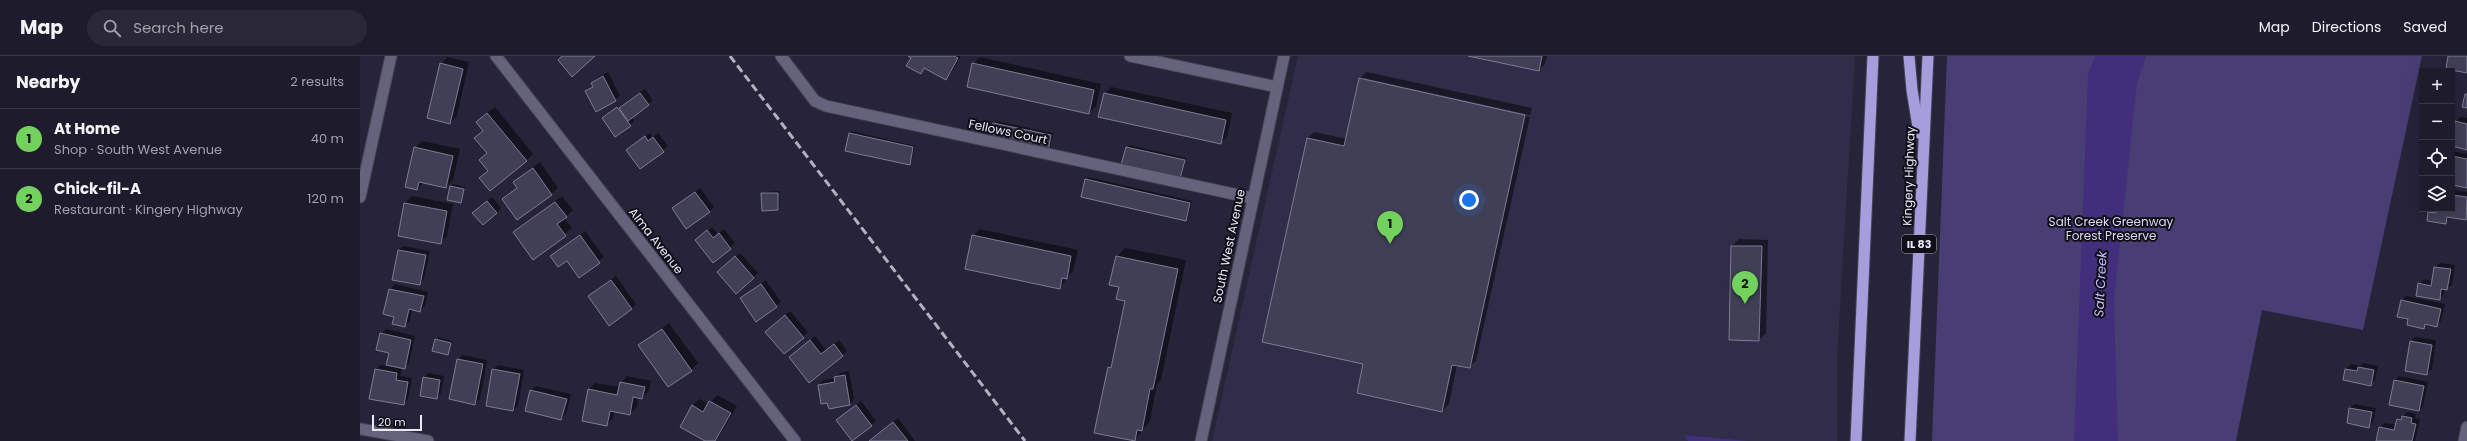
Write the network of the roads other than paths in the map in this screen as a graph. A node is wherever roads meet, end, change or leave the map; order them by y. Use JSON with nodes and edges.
{"nodes":[{"id":1,"x":391,"y":56,"type":"edge"},
{"id":2,"x":496,"y":56,"type":"edge"},
{"id":3,"x":781,"y":56,"type":"edge"},
{"id":4,"x":1130,"y":56,"type":"edge"},
{"id":5,"x":1284,"y":56,"type":"edge"},
{"id":6,"x":1873,"y":56,"type":"edge"},
{"id":7,"x":1909,"y":56,"type":"edge"},
{"id":8,"x":1928,"y":56,"type":"edge"},
{"id":9,"x":1277,"y":88,"type":"junction"},
{"id":10,"x":1922,"y":151,"type":"junction"},
{"id":11,"x":360,"y":197,"type":"edge"},
{"id":12,"x":1252,"y":198,"type":"junction"},
{"id":13,"x":2467,"y":427,"type":"edge"},
{"id":14,"x":360,"y":429,"type":"edge"},
{"id":15,"x":428,"y":441,"type":"edge"},
{"id":16,"x":795,"y":441,"type":"edge"},
{"id":17,"x":1201,"y":441,"type":"edge"},
{"id":18,"x":1856,"y":441,"type":"edge"},
{"id":19,"x":1910,"y":441,"type":"edge"},
{"id":20,"x":2464,"y":441,"type":"edge"}],
"edges":[{"from":1,"to":11,"type":"street"},
{"from":2,"to":16,"type":"street","name":"Alma Avenue"},
{"from":3,"to":12,"type":"street","name":"Fellows Court"},
{"from":4,"to":9,"type":"street"},
{"from":5,"to":9,"type":"street","name":"South West Avenue"},
{"from":6,"to":18,"type":"highway"},
{"from":7,"to":10,"type":"highway"},
{"from":8,"to":10,"type":"highway","name":"Kingery Highway","number":"IL 83"},
{"from":9,"to":12,"type":"street","name":"South West Avenue"},
{"from":10,"to":19,"type":"highway","name":"Kingery Highway","number":"IL 83"},
{"from":12,"to":17,"type":"street","name":"South West Avenue"},
{"from":13,"to":20,"type":"street"},
{"from":14,"to":15,"type":"street"}]}
